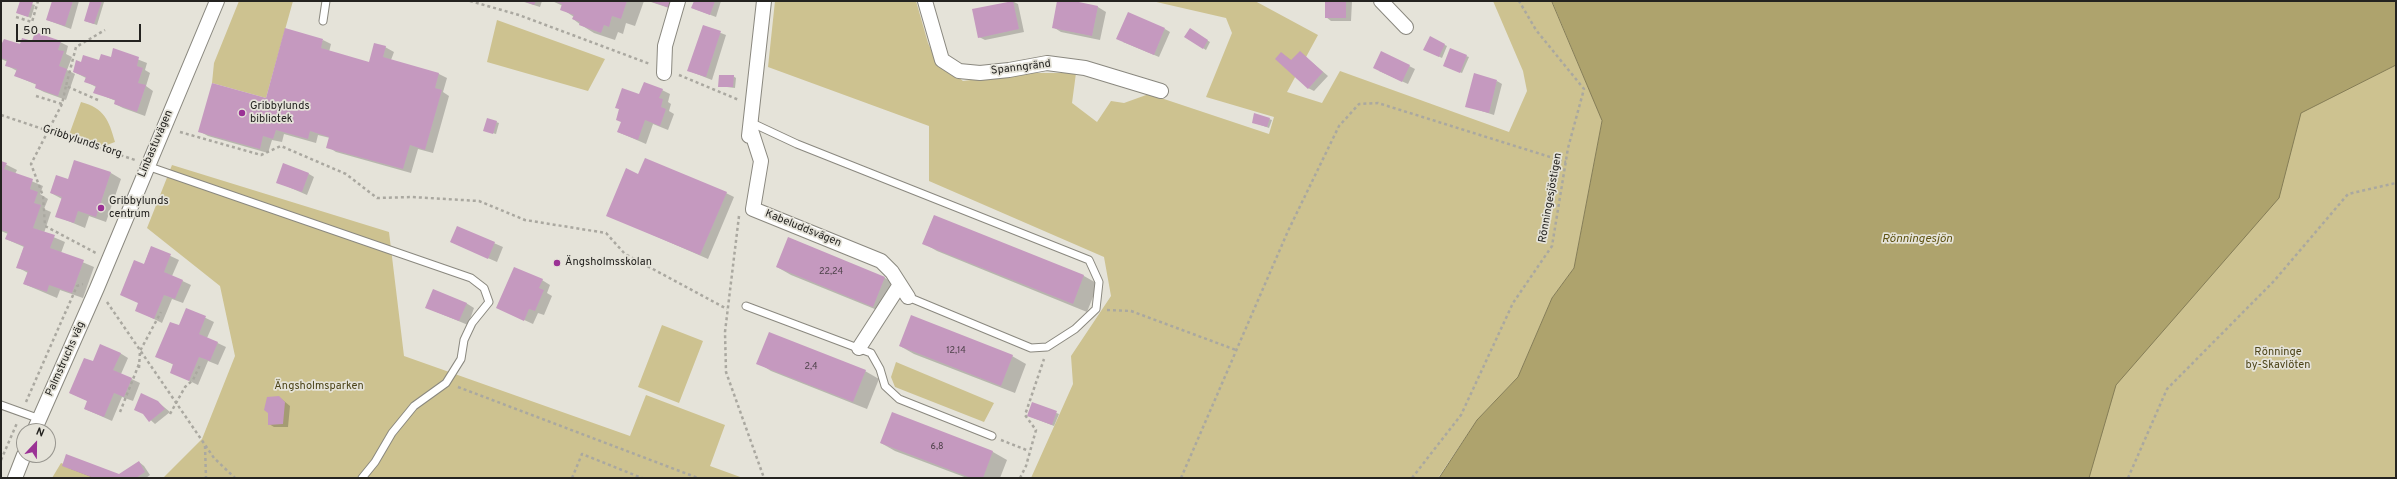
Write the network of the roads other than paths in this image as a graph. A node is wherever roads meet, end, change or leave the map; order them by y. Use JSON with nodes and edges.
{"nodes":[{"id":1,"x":217,"y":1,"type":"edge"},
{"id":2,"x":326,"y":1,"type":"edge"},
{"id":3,"x":678,"y":1,"type":"edge"},
{"id":4,"x":764,"y":1,"type":"edge"},
{"id":5,"x":925,"y":1,"type":"edge"},
{"id":6,"x":1381,"y":1,"type":"edge"},
{"id":7,"x":323,"y":21,"type":"dead end"},
{"id":8,"x":1406,"y":27,"type":"dead end"},
{"id":9,"x":664,"y":71,"type":"road end"},
{"id":10,"x":1161,"y":91,"type":"dead end"},
{"id":11,"x":750,"y":124,"type":"junction"},
{"id":12,"x":748,"y":142,"type":"dead end"},
{"id":13,"x":147,"y":166,"type":"junction"},
{"id":14,"x":97,"y":288,"type":"joint"},
{"id":15,"x":904,"y":292,"type":"junction"},
{"id":16,"x":746,"y":306,"type":"dead end"},
{"id":17,"x":859,"y":348,"type":"junction"},
{"id":18,"x":1,"y":405,"type":"edge"},
{"id":19,"x":35,"y":423,"type":"edge"},
{"id":20,"x":38,"y":423,"type":"edge"},
{"id":21,"x":992,"y":436,"type":"road end"},
{"id":22,"x":21,"y":463,"type":"edge"},
{"id":23,"x":15,"y":478,"type":"edge"},
{"id":24,"x":362,"y":478,"type":"edge"}],
"edges":[{"from":1,"to":13,"type":"street","name":"Linbastuvägen"},
{"from":2,"to":7,"type":"lane"},
{"from":3,"to":9,"type":"street"},
{"from":4,"to":11,"type":"street","name":"Kabeluddsvägen"},
{"from":5,"to":10,"type":"street","name":"Spanngränd"},
{"from":6,"to":8,"type":"street"},
{"from":11,"to":12,"type":"street","name":"Kabeluddsvägen"},
{"from":11,"to":15,"type":"street","name":"Kabeluddsvägen"},
{"from":11,"to":15,"type":"lane"},
{"from":13,"to":14,"type":"street","name":"Linbastuvägen"},
{"from":13,"to":24,"type":"lane"},
{"from":14,"to":20,"type":"street","name":"Palmstruchs väg"},
{"from":15,"to":17,"type":"street"},
{"from":16,"to":17,"type":"lane"},
{"from":17,"to":21,"type":"lane"},
{"from":18,"to":19,"type":"lane"},
{"from":22,"to":23,"type":"street"}]}
